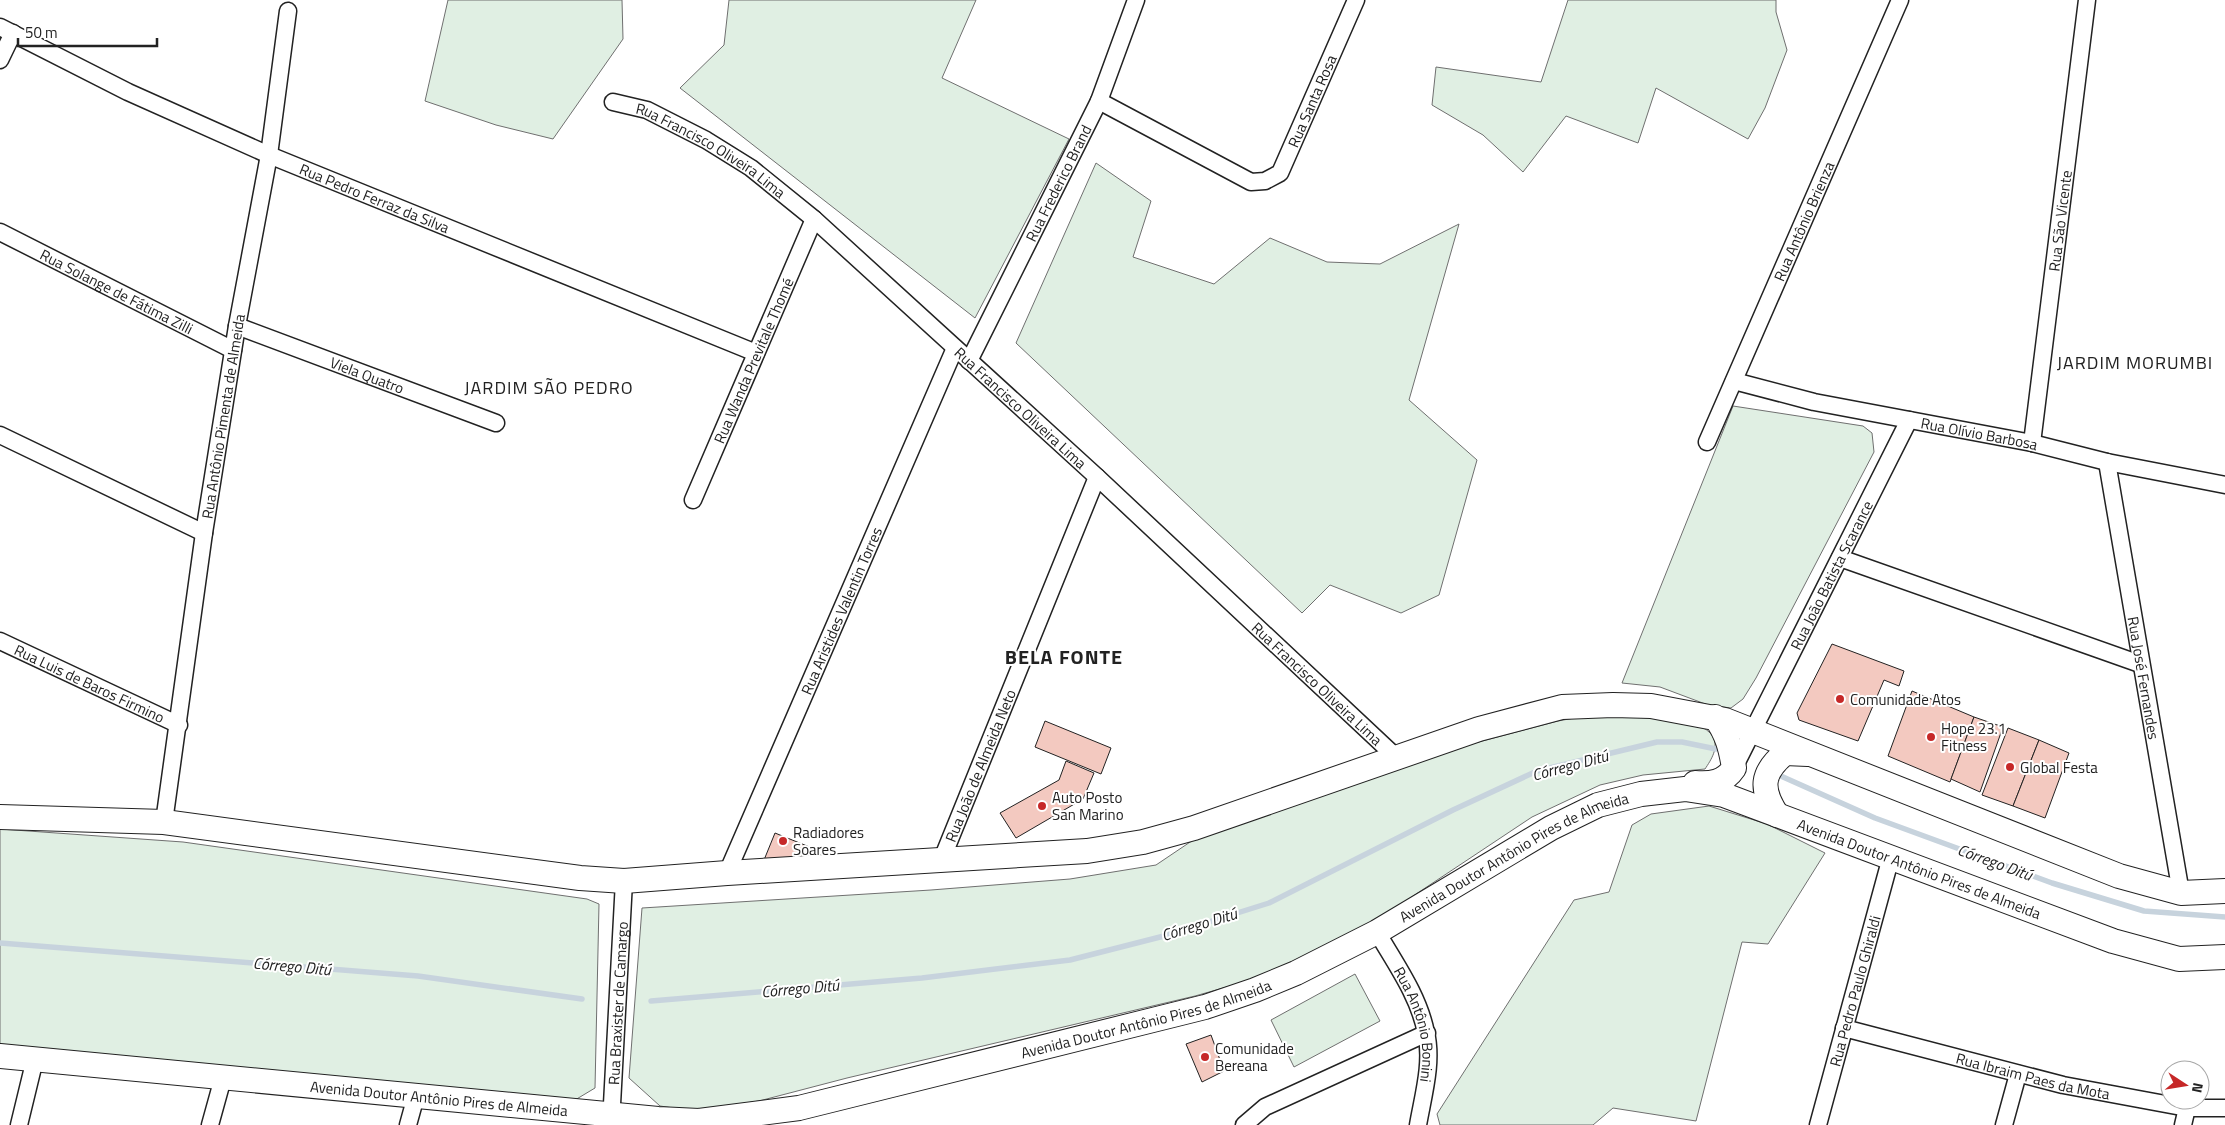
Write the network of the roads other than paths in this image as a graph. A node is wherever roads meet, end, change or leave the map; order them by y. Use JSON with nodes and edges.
{"nodes":[{"id":1,"x":1136,"y":0,"type":"edge"},
{"id":2,"x":1356,"y":0,"type":"edge"},
{"id":3,"x":1900,"y":0,"type":"edge"},
{"id":4,"x":2087,"y":0,"type":"edge"},
{"id":5,"x":288,"y":11,"type":"dead end"},
{"id":6,"x":6,"y":30,"type":"edge"},
{"id":7,"x":0,"y":60,"type":"edge"},
{"id":8,"x":1100,"y":101,"type":"junction"},
{"id":9,"x":614,"y":102,"type":"dead end"},
{"id":10,"x":270,"y":155,"type":"junction"},
{"id":11,"x":814,"y":219,"type":"junction"},
{"id":12,"x":0,"y":232,"type":"edge"},
{"id":13,"x":237,"y":326,"type":"junction"},
{"id":14,"x":955,"y":348,"type":"junction"},
{"id":15,"x":234,"y":350,"type":"junction"},
{"id":16,"x":756,"y":353,"type":"junction"},
{"id":17,"x":969,"y":361,"type":"junction"},
{"id":18,"x":1734,"y":381,"type":"junction"},
{"id":19,"x":1909,"y":420,"type":"junction"},
{"id":20,"x":496,"y":423,"type":"dead end"},
{"id":21,"x":0,"y":435,"type":"edge"},
{"id":22,"x":1706,"y":442,"type":"dead end"},
{"id":23,"x":2032,"y":443,"type":"junction"},
{"id":24,"x":2108,"y":462,"type":"junction"},
{"id":25,"x":1097,"y":477,"type":"junction"},
{"id":26,"x":2225,"y":486,"type":"edge"},
{"id":27,"x":693,"y":500,"type":"dead end"},
{"id":28,"x":204,"y":533,"type":"junction"},
{"id":29,"x":1840,"y":558,"type":"junction"},
{"id":30,"x":0,"y":641,"type":"edge"},
{"id":31,"x":2140,"y":664,"type":"junction"},
{"id":32,"x":1715,"y":717,"type":"junction"},
{"id":33,"x":178,"y":725,"type":"junction"},
{"id":34,"x":1753,"y":730,"type":"junction"},
{"id":35,"x":1817,"y":756,"type":"junction"},
{"id":36,"x":1397,"y":758,"type":"junction"},
{"id":37,"x":1734,"y":768,"type":"junction"},
{"id":38,"x":1609,"y":802,"type":"junction"},
{"id":39,"x":1777,"y":815,"type":"junction"},
{"id":40,"x":0,"y":817,"type":"edge"},
{"id":41,"x":164,"y":822,"type":"junction"},
{"id":42,"x":1891,"y":857,"type":"junction"},
{"id":43,"x":942,"y":859,"type":"junction"},
{"id":44,"x":727,"y":873,"type":"junction"},
{"id":45,"x":624,"y":881,"type":"junction"},
{"id":46,"x":2225,"y":891,"type":"edge"},
{"id":47,"x":2181,"y":893,"type":"junction"},
{"id":48,"x":1377,"y":932,"type":"junction"},
{"id":49,"x":2225,"y":957,"type":"edge"},
{"id":50,"x":1844,"y":1028,"type":"junction"},
{"id":51,"x":1427,"y":1033,"type":"junction"},
{"id":52,"x":0,"y":1056,"type":"edge"},
{"id":53,"x":35,"y":1059,"type":"junction"},
{"id":54,"x":2018,"y":1074,"type":"junction"},
{"id":55,"x":223,"y":1078,"type":"junction"},
{"id":56,"x":416,"y":1096,"type":"junction"},
{"id":57,"x":2160,"y":1103,"type":"edge"},
{"id":58,"x":2210,"y":1108,"type":"edge"},
{"id":59,"x":2225,"y":1108,"type":"edge"},
{"id":60,"x":2187,"y":1110,"type":"edge"},
{"id":61,"x":766,"y":1119,"type":"edge"},
{"id":62,"x":612,"y":1120,"type":"edge"},
{"id":63,"x":19,"y":1125,"type":"edge"},
{"id":64,"x":210,"y":1125,"type":"edge"},
{"id":65,"x":408,"y":1125,"type":"edge"},
{"id":66,"x":1244,"y":1125,"type":"edge"},
{"id":67,"x":1418,"y":1125,"type":"edge"},
{"id":68,"x":1818,"y":1125,"type":"edge"},
{"id":69,"x":2004,"y":1125,"type":"edge"},
{"id":70,"x":2183,"y":1125,"type":"edge"}],
"edges":[{"from":1,"to":8,"type":"street","name":"Rua Frederico Brand"},
{"from":2,"to":8,"type":"street","name":"Rua Santa Rosa"},
{"from":3,"to":18,"type":"street","name":"Rua Antônio Brienza"},
{"from":4,"to":23,"type":"street","name":"Rua São Vicente"},
{"from":5,"to":10,"type":"street","name":"Rua Antônio Pimenta de Almeida"},
{"from":6,"to":7,"type":"street"},
{"from":6,"to":10,"type":"street","name":"Rua Pedro Ferraz da Silva"},
{"from":8,"to":17,"type":"street","name":"Rua Frederico Brand"},
{"from":9,"to":11,"type":"street","name":"Rua Francisco Oliveira Lima"},
{"from":10,"to":13,"type":"street","name":"Rua Antônio Pimenta de Almeida"},
{"from":10,"to":16,"type":"street","name":"Rua Pedro Ferraz da Silva"},
{"from":11,"to":14,"type":"street","name":"Rua Francisco Oliveira Lima"},
{"from":11,"to":16,"type":"street","name":"Rua Wanda Previtale Thomé"},
{"from":12,"to":15,"type":"street","name":"Rua Solange de Fátima Zilli"},
{"from":13,"to":15,"type":"street","name":"Rua Antônio Pimenta de Almeida"},
{"from":13,"to":20,"type":"street","name":"Viela Quatro"},
{"from":14,"to":17,"type":"street","name":"Rua Francisco Oliveira Lima"},
{"from":14,"to":44,"type":"street","name":"Rua Aristides Valentin Torres"},
{"from":15,"to":28,"type":"street","name":"Rua Antônio Pimenta de Almeida"},
{"from":16,"to":27,"type":"street","name":"Rua Wanda Previtale Thomé"},
{"from":17,"to":25,"type":"street","name":"Rua Francisco Oliveira Lima"},
{"from":18,"to":19,"type":"street","name":"Rua Olívio Barbosa"},
{"from":18,"to":22,"type":"street","name":"Rua Antônio Brienza"},
{"from":19,"to":23,"type":"street","name":"Rua Olívio Barbosa"},
{"from":19,"to":29,"type":"street","name":"Rua João Batista Scarance"},
{"from":21,"to":28,"type":"street"},
{"from":23,"to":24,"type":"street","name":"Rua Olívio Barbosa"},
{"from":24,"to":26,"type":"street","name":"Rua Olívio Barbosa"},
{"from":24,"to":31,"type":"street","name":"Rua José Fernandes"},
{"from":25,"to":36,"type":"street","name":"Rua Francisco Oliveira Lima"},
{"from":25,"to":43,"type":"street","name":"Rua João de Almeida Neto"},
{"from":28,"to":33,"type":"street","name":"Rua Antônio Pimenta de Almeida"},
{"from":29,"to":31,"type":"street"},
{"from":29,"to":34,"type":"street","name":"Rua João Batista Scarance"},
{"from":30,"to":33,"type":"street","name":"Rua Luis de Baros Firmino"},
{"from":31,"to":47,"type":"street","name":"Rua José Fernandes"},
{"from":32,"to":34,"type":"main road"},
{"from":32,"to":36,"type":"main road"},
{"from":32,"to":37,"type":"main road"},
{"from":33,"to":41,"type":"street","name":"Rua Antônio Pimenta de Almeida"},
{"from":34,"to":35,"type":"main road"},
{"from":34,"to":37,"type":"street","name":"Rua João Batista Scarance"},
{"from":35,"to":39,"type":"main road"},
{"from":35,"to":47,"type":"main road"},
{"from":36,"to":43,"type":"main road"},
{"from":37,"to":38,"type":"main road"},
{"from":38,"to":39,"type":"main road","name":"Avenida Doutor Antônio Pires de Almeida"},
{"from":38,"to":48,"type":"main road","name":"Avenida Doutor Antônio Pires de Almeida"},
{"from":39,"to":42,"type":"main road","name":"Avenida Doutor Antônio Pires de Almeida"},
{"from":40,"to":41,"type":"main road"},
{"from":41,"to":45,"type":"main road"},
{"from":42,"to":49,"type":"main road","name":"Avenida Doutor Antônio Pires de Almeida"},
{"from":42,"to":50,"type":"street","name":"Rua Pedro Paulo Ghiraldi"},
{"from":43,"to":44,"type":"main road"},
{"from":44,"to":45,"type":"main road"},
{"from":45,"to":62,"type":"street","name":"Rua Braxister de Camargo"},
{"from":46,"to":47,"type":"main road"},
{"from":48,"to":51,"type":"street","name":"Rua Antônio Bonini"},
{"from":48,"to":61,"type":"main road","name":"Avenida Doutor Antônio Pires de Almeida"},
{"from":50,"to":54,"type":"street","name":"Rua Ibraim Paes da Mota"},
{"from":50,"to":68,"type":"street","name":"Rua Pedro Paulo Ghiraldi"},
{"from":51,"to":66,"type":"street"},
{"from":51,"to":67,"type":"street","name":"Rua Antônio Bonini"},
{"from":52,"to":53,"type":"main road","name":"Avenida Doutor Antônio Pires de Almeida"},
{"from":53,"to":55,"type":"main road","name":"Avenida Doutor Antônio Pires de Almeida"},
{"from":53,"to":63,"type":"street"},
{"from":54,"to":57,"type":"street","name":"Rua Ibraim Paes da Mota"},
{"from":54,"to":69,"type":"street"},
{"from":55,"to":56,"type":"main road","name":"Avenida Doutor Antônio Pires de Almeida"},
{"from":55,"to":64,"type":"street"},
{"from":56,"to":62,"type":"main road","name":"Avenida Doutor Antônio Pires de Almeida"},
{"from":56,"to":65,"type":"street"},
{"from":58,"to":59,"type":"street","name":"Rua Ibraim Paes da Mota"},
{"from":60,"to":70,"type":"street"},
{"from":61,"to":62,"type":"main road","name":"Avenida Doutor Antônio Pires de Almeida"}]}
